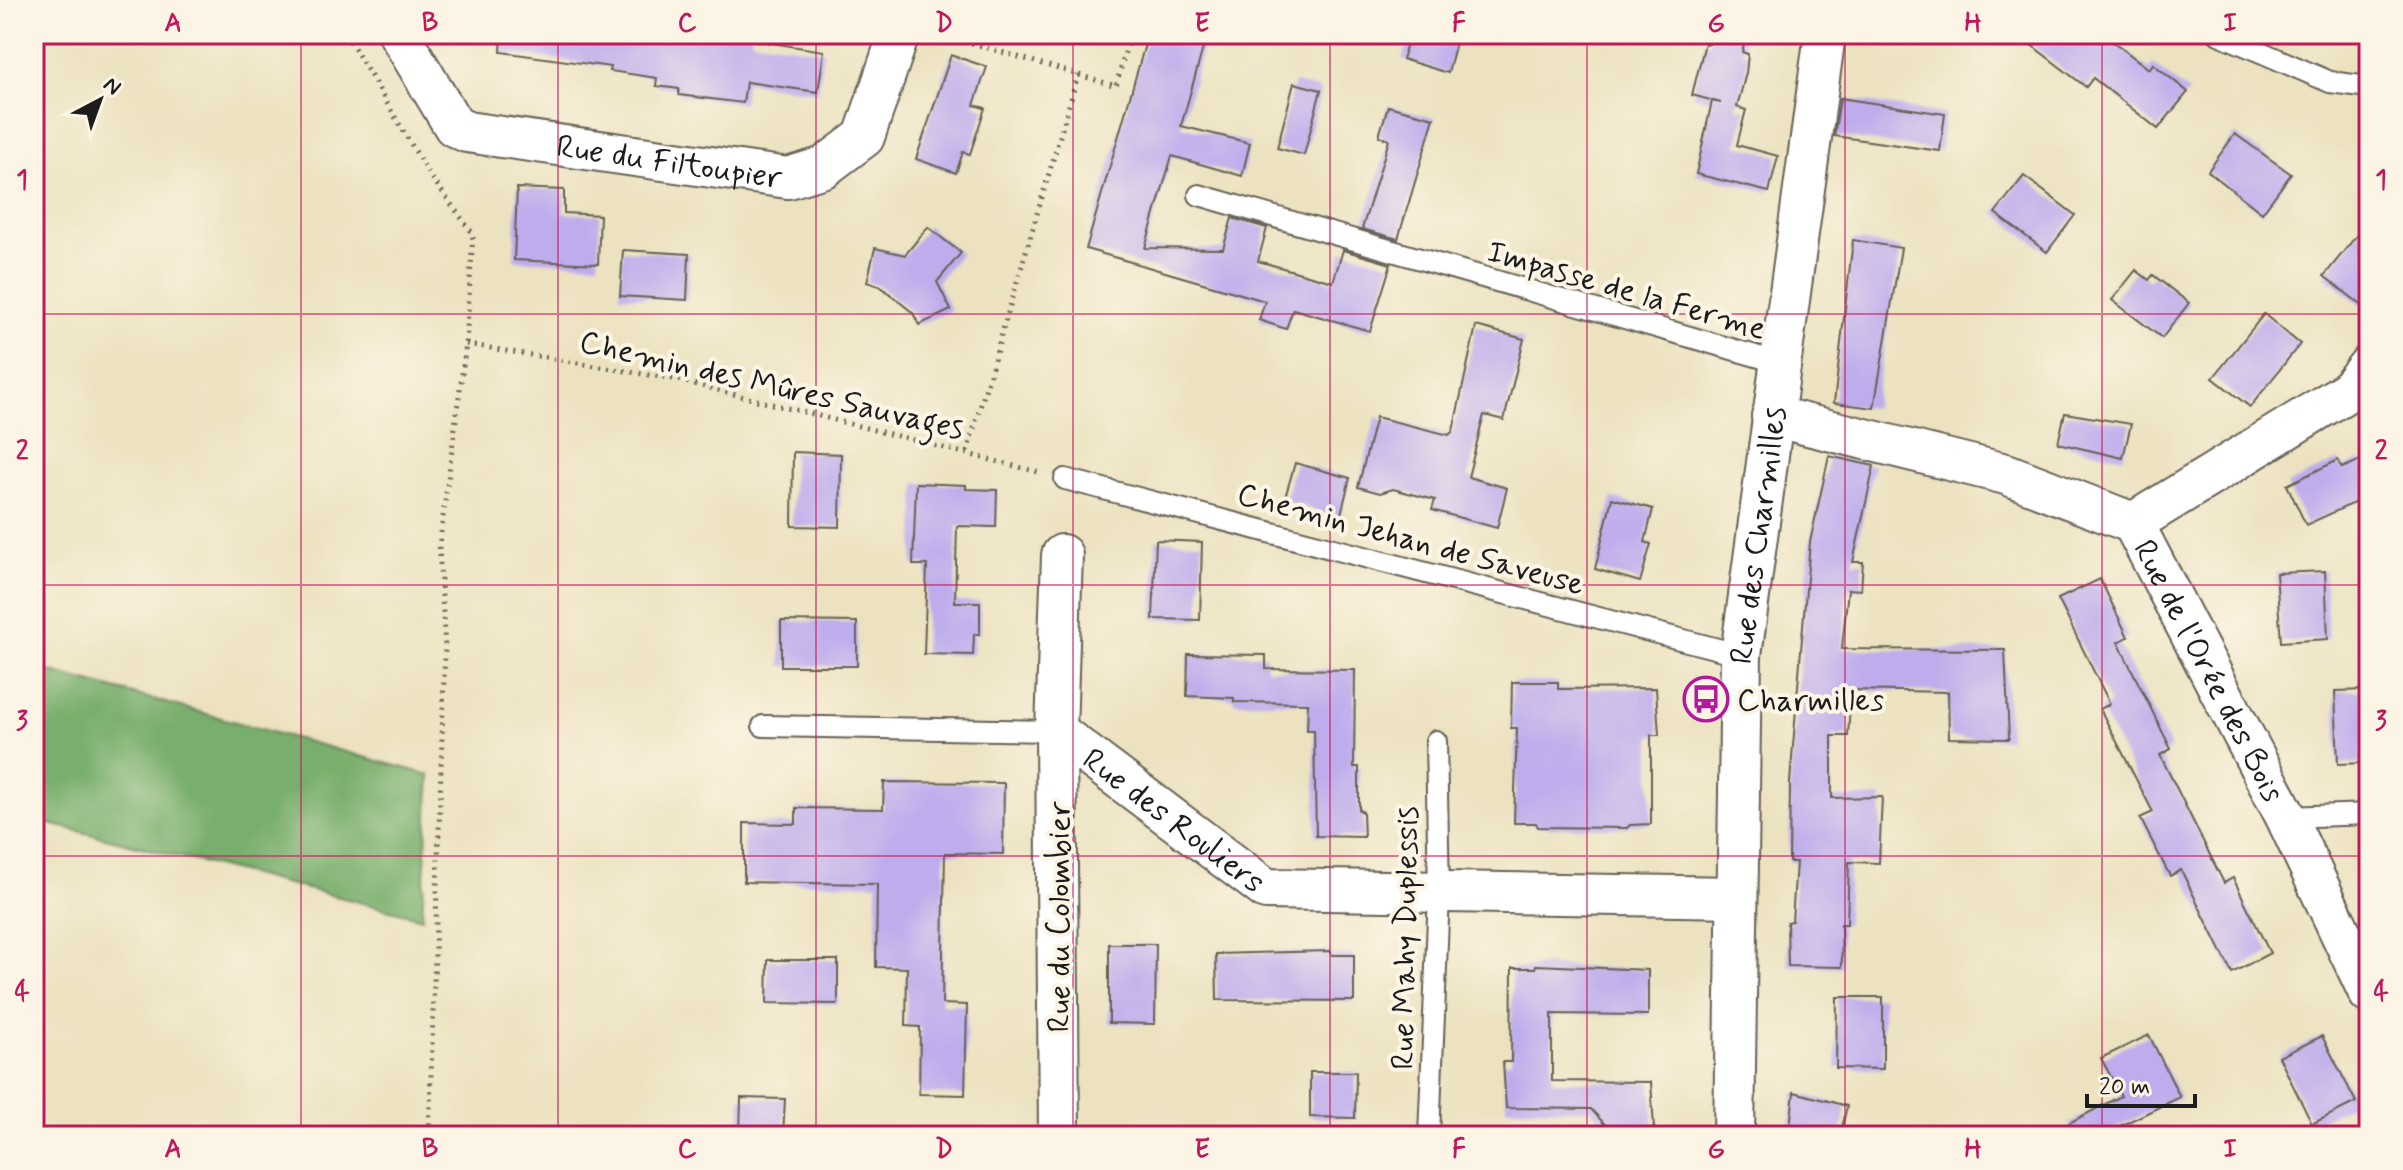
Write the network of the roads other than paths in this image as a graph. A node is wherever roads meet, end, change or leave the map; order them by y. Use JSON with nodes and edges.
{"nodes":[{"id":1,"x":399,"y":34,"type":"edge"},
{"id":2,"x":899,"y":34,"type":"edge"},
{"id":3,"x":1825,"y":34,"type":"edge"},
{"id":4,"x":2219,"y":34,"type":"edge"},
{"id":5,"x":2369,"y":87,"type":"edge"},
{"id":6,"x":1199,"y":195,"type":"dead end"},
{"id":7,"x":1780,"y":363,"type":"junction"},
{"id":8,"x":2369,"y":365,"type":"edge"},
{"id":9,"x":1772,"y":416,"type":"junction"},
{"id":10,"x":1065,"y":479,"type":"road end"},
{"id":11,"x":2133,"y":523,"type":"junction"},
{"id":12,"x":1062,"y":555,"type":"dead end"},
{"id":13,"x":1741,"y":655,"type":"junction"},
{"id":14,"x":763,"y":726,"type":"dead end"},
{"id":15,"x":1056,"y":731,"type":"junction"},
{"id":16,"x":1436,"y":741,"type":"dead end"},
{"id":17,"x":2369,"y":814,"type":"edge"},
{"id":18,"x":2286,"y":817,"type":"junction"},
{"id":19,"x":1439,"y":894,"type":"junction"},
{"id":20,"x":1737,"y":897,"type":"junction"},
{"id":21,"x":2369,"y":993,"type":"edge"},
{"id":22,"x":1059,"y":1136,"type":"edge"},
{"id":23,"x":1429,"y":1136,"type":"edge"},
{"id":24,"x":1734,"y":1136,"type":"edge"}],
"edges":[{"from":1,"to":2,"type":"street","name":"Rue du Filtoupier"},
{"from":3,"to":7,"type":"street","name":"Rue des Charmilles"},
{"from":4,"to":5,"type":"lane"},
{"from":6,"to":7,"type":"lane","name":"Impasse de la Ferme"},
{"from":7,"to":9,"type":"street","name":"Rue des Charmilles"},
{"from":8,"to":11,"type":"street"},
{"from":9,"to":11,"type":"street"},
{"from":9,"to":13,"type":"street","name":"Rue des Charmilles"},
{"from":10,"to":13,"type":"lane","name":"Chemin Jehan de Saveuse"},
{"from":11,"to":18,"type":"street","name":"Rue de l'Orée des Bois"},
{"from":12,"to":15,"type":"street","name":"Rue du Colombier"},
{"from":13,"to":20,"type":"street","name":"Rue des Charmilles"},
{"from":14,"to":15,"type":"lane","name":"Rue des Rouliers"},
{"from":15,"to":19,"type":"street","name":"Rue des Rouliers"},
{"from":15,"to":22,"type":"street","name":"Rue du Colombier"},
{"from":16,"to":19,"type":"lane","name":"Rue Mahy Duplessis"},
{"from":17,"to":18,"type":"lane","name":"Rue de l'Orée des Bois"},
{"from":18,"to":21,"type":"street","name":"Rue de l'Orée des Bois"},
{"from":19,"to":20,"type":"street","name":"Rue des Rouliers"},
{"from":19,"to":23,"type":"lane","name":"Rue Mahy Duplessis"},
{"from":20,"to":24,"type":"street","name":"Rue des Charmilles"}]}
